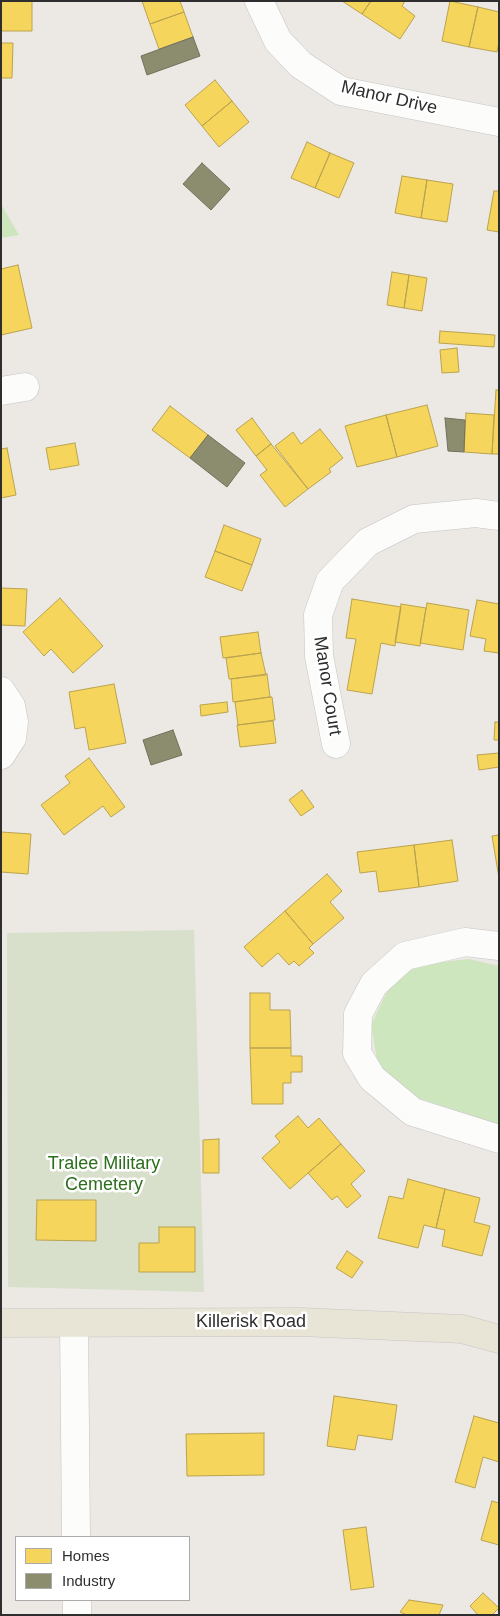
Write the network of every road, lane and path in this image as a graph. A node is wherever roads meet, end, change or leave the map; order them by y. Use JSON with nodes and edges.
{"nodes":[{"id":1,"x":259,"y":1,"type":"edge"},
{"id":2,"x":499,"y":122,"type":"edge"},
{"id":3,"x":499,"y":516,"type":"edge"},
{"id":4,"x":1,"y":691,"type":"edge"},
{"id":5,"x":336,"y":744,"type":"dead end"},
{"id":6,"x":1,"y":755,"type":"edge"},
{"id":7,"x":499,"y":946,"type":"edge"},
{"id":8,"x":499,"y":1139,"type":"edge"},
{"id":9,"x":1,"y":1322,"type":"edge"},
{"id":10,"x":74,"y":1323,"type":"junction"},
{"id":11,"x":499,"y":1339,"type":"edge"},
{"id":12,"x":76,"y":1536,"type":"edge"},
{"id":13,"x":77,"y":1601,"type":"edge"},
{"id":14,"x":77,"y":1615,"type":"edge"}],
"edges":[{"from":1,"to":2,"type":"street","name":"Manor Drive"},
{"from":3,"to":5,"type":"street","name":"Manor Court"},
{"from":4,"to":6,"type":"street"},
{"from":7,"to":8,"type":"street"},
{"from":9,"to":10,"type":"main road","name":"Killerisk Road"},
{"from":10,"to":11,"type":"main road","name":"Killerisk Road"},
{"from":10,"to":12,"type":"street"},
{"from":13,"to":14,"type":"street"}]}
